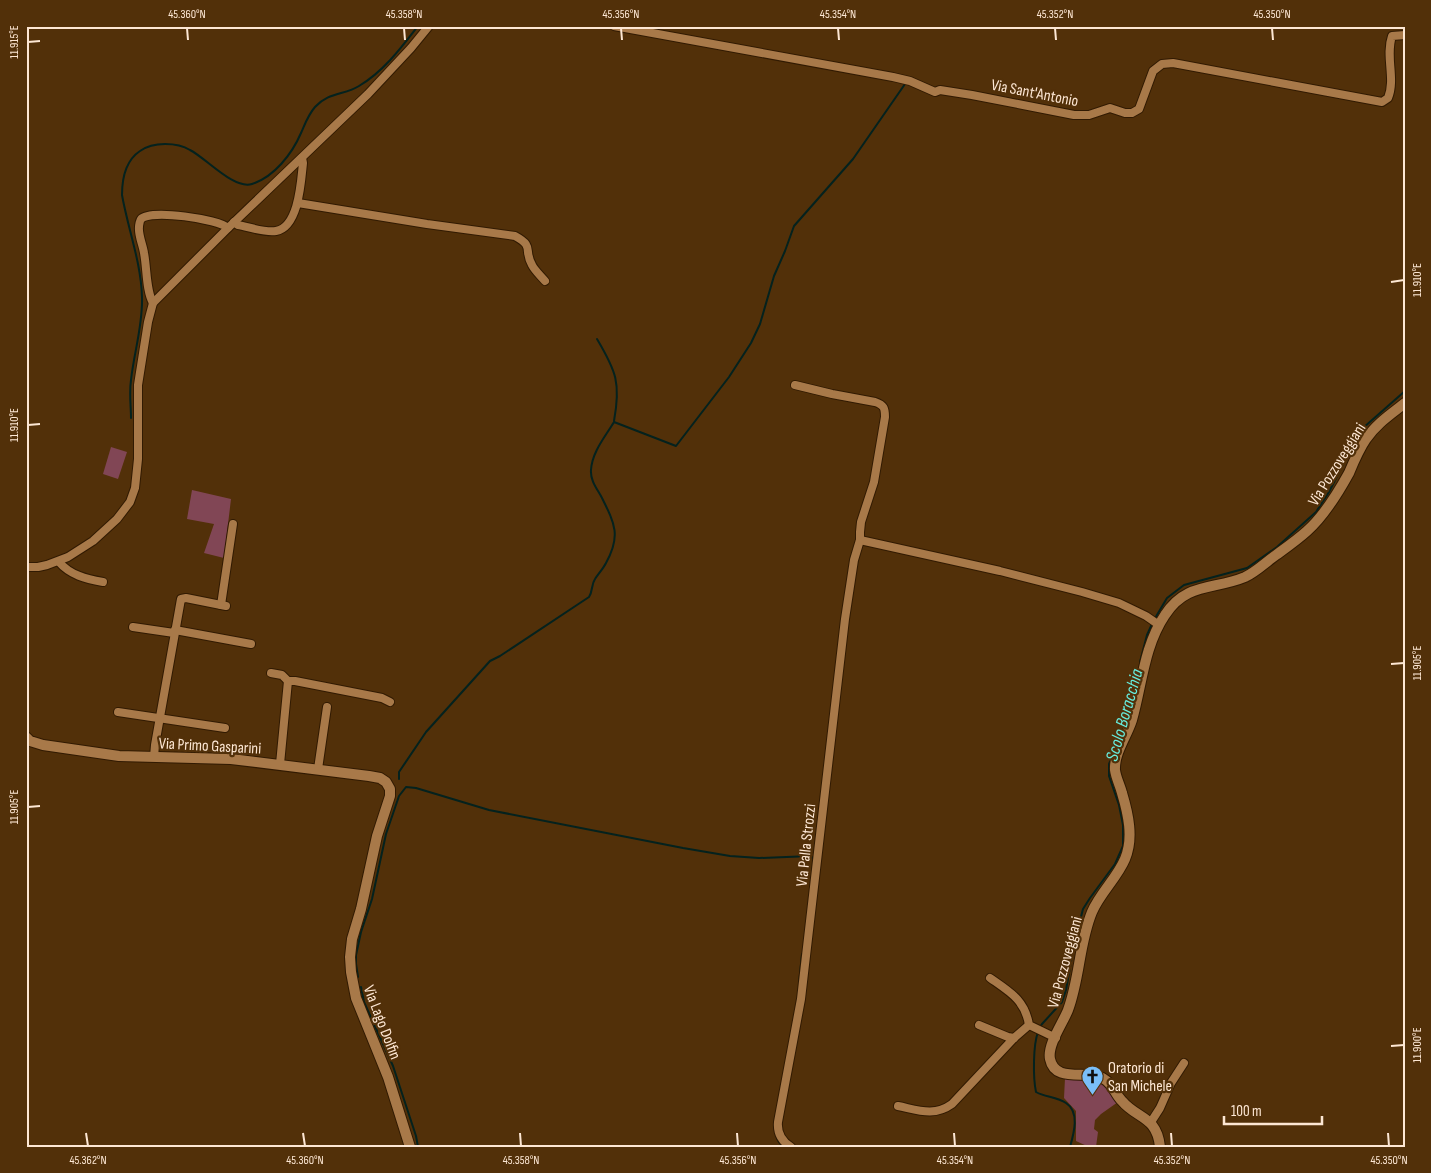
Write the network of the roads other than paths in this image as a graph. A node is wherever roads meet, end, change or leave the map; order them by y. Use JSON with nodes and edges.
{"nodes":[{"id":1,"x":429,"y":26,"type":"edge"},
{"id":2,"x":614,"y":26,"type":"edge"},
{"id":3,"x":1405,"y":35,"type":"edge"},
{"id":4,"x":302,"y":158,"type":"junction"},
{"id":5,"x":298,"y":204,"type":"junction"},
{"id":6,"x":231,"y":225,"type":"junction"},
{"id":7,"x":545,"y":282,"type":"dead end"},
{"id":8,"x":153,"y":303,"type":"junction"},
{"id":9,"x":795,"y":385,"type":"dead end"},
{"id":10,"x":1402,"y":409,"type":"edge"},
{"id":11,"x":233,"y":524,"type":"dead end"},
{"id":12,"x":860,"y":540,"type":"junction"},
{"id":13,"x":58,"y":562,"type":"junction"},
{"id":14,"x":26,"y":567,"type":"edge"},
{"id":15,"x":103,"y":582,"type":"dead end"},
{"id":16,"x":1153,"y":622,"type":"junction"},
{"id":17,"x":133,"y":627,"type":"dead end"},
{"id":18,"x":175,"y":631,"type":"junction"},
{"id":19,"x":251,"y":644,"type":"dead end"},
{"id":20,"x":271,"y":673,"type":"dead end"},
{"id":21,"x":288,"y":681,"type":"junction"},
{"id":22,"x":390,"y":702,"type":"dead end"},
{"id":23,"x":327,"y":707,"type":"dead end"},
{"id":24,"x":118,"y":712,"type":"dead end"},
{"id":25,"x":160,"y":718,"type":"junction"},
{"id":26,"x":225,"y":728,"type":"dead end"},
{"id":27,"x":28,"y":741,"type":"edge"},
{"id":28,"x":154,"y":757,"type":"junction"},
{"id":29,"x":280,"y":764,"type":"junction"},
{"id":30,"x":318,"y":769,"type":"junction"},
{"id":31,"x":390,"y":788,"type":"joint"},
{"id":32,"x":990,"y":978,"type":"dead end"},
{"id":33,"x":979,"y":1025,"type":"dead end"},
{"id":34,"x":1032,"y":1026,"type":"junction"},
{"id":35,"x":1053,"y":1036,"type":"junction"},
{"id":36,"x":1014,"y":1038,"type":"junction"},
{"id":37,"x":1184,"y":1063,"type":"dead end"},
{"id":38,"x":898,"y":1106,"type":"dead end"},
{"id":39,"x":1150,"y":1122,"type":"junction"},
{"id":40,"x":410,"y":1147,"type":"edge"},
{"id":41,"x":791,"y":1147,"type":"edge"},
{"id":42,"x":1160,"y":1147,"type":"edge"}],
"edges":[{"from":1,"to":4,"type":"street"},
{"from":2,"to":3,"type":"street","name":"Via Sant'Antonio"},
{"from":4,"to":5,"type":"street"},
{"from":4,"to":6,"type":"street"},
{"from":5,"to":6,"type":"street"},
{"from":5,"to":7,"type":"street"},
{"from":6,"to":8,"type":"street"},
{"from":6,"to":8,"type":"street"},
{"from":8,"to":13,"type":"street"},
{"from":9,"to":12,"type":"street","name":"Via Palla Strozzi"},
{"from":10,"to":16,"type":"street","name":"Via Pozzoveggiani"},
{"from":11,"to":18,"type":"street"},
{"from":12,"to":16,"type":"street"},
{"from":12,"to":41,"type":"street","name":"Via Palla Strozzi"},
{"from":13,"to":14,"type":"street"},
{"from":13,"to":15,"type":"street"},
{"from":16,"to":35,"type":"street","name":"Via Pozzoveggiani"},
{"from":17,"to":18,"type":"street"},
{"from":18,"to":19,"type":"street"},
{"from":18,"to":25,"type":"street"},
{"from":20,"to":21,"type":"street"},
{"from":21,"to":22,"type":"street"},
{"from":21,"to":29,"type":"street"},
{"from":23,"to":30,"type":"street"},
{"from":24,"to":25,"type":"street"},
{"from":25,"to":26,"type":"street"},
{"from":25,"to":28,"type":"street"},
{"from":27,"to":28,"type":"street","name":"Via Primo Gasparini"},
{"from":28,"to":29,"type":"street","name":"Via Primo Gasparini"},
{"from":29,"to":30,"type":"street","name":"Via Primo Gasparini"},
{"from":30,"to":31,"type":"street","name":"Via Primo Gasparini"},
{"from":31,"to":40,"type":"street","name":"Via Lago Dolfin"},
{"from":32,"to":34,"type":"street"},
{"from":33,"to":36,"type":"street"},
{"from":34,"to":35,"type":"street"},
{"from":34,"to":36,"type":"street"},
{"from":35,"to":39,"type":"street","name":"Via Pozzoveggiani"},
{"from":36,"to":38,"type":"street"},
{"from":37,"to":39,"type":"street"},
{"from":39,"to":42,"type":"street"}]}
